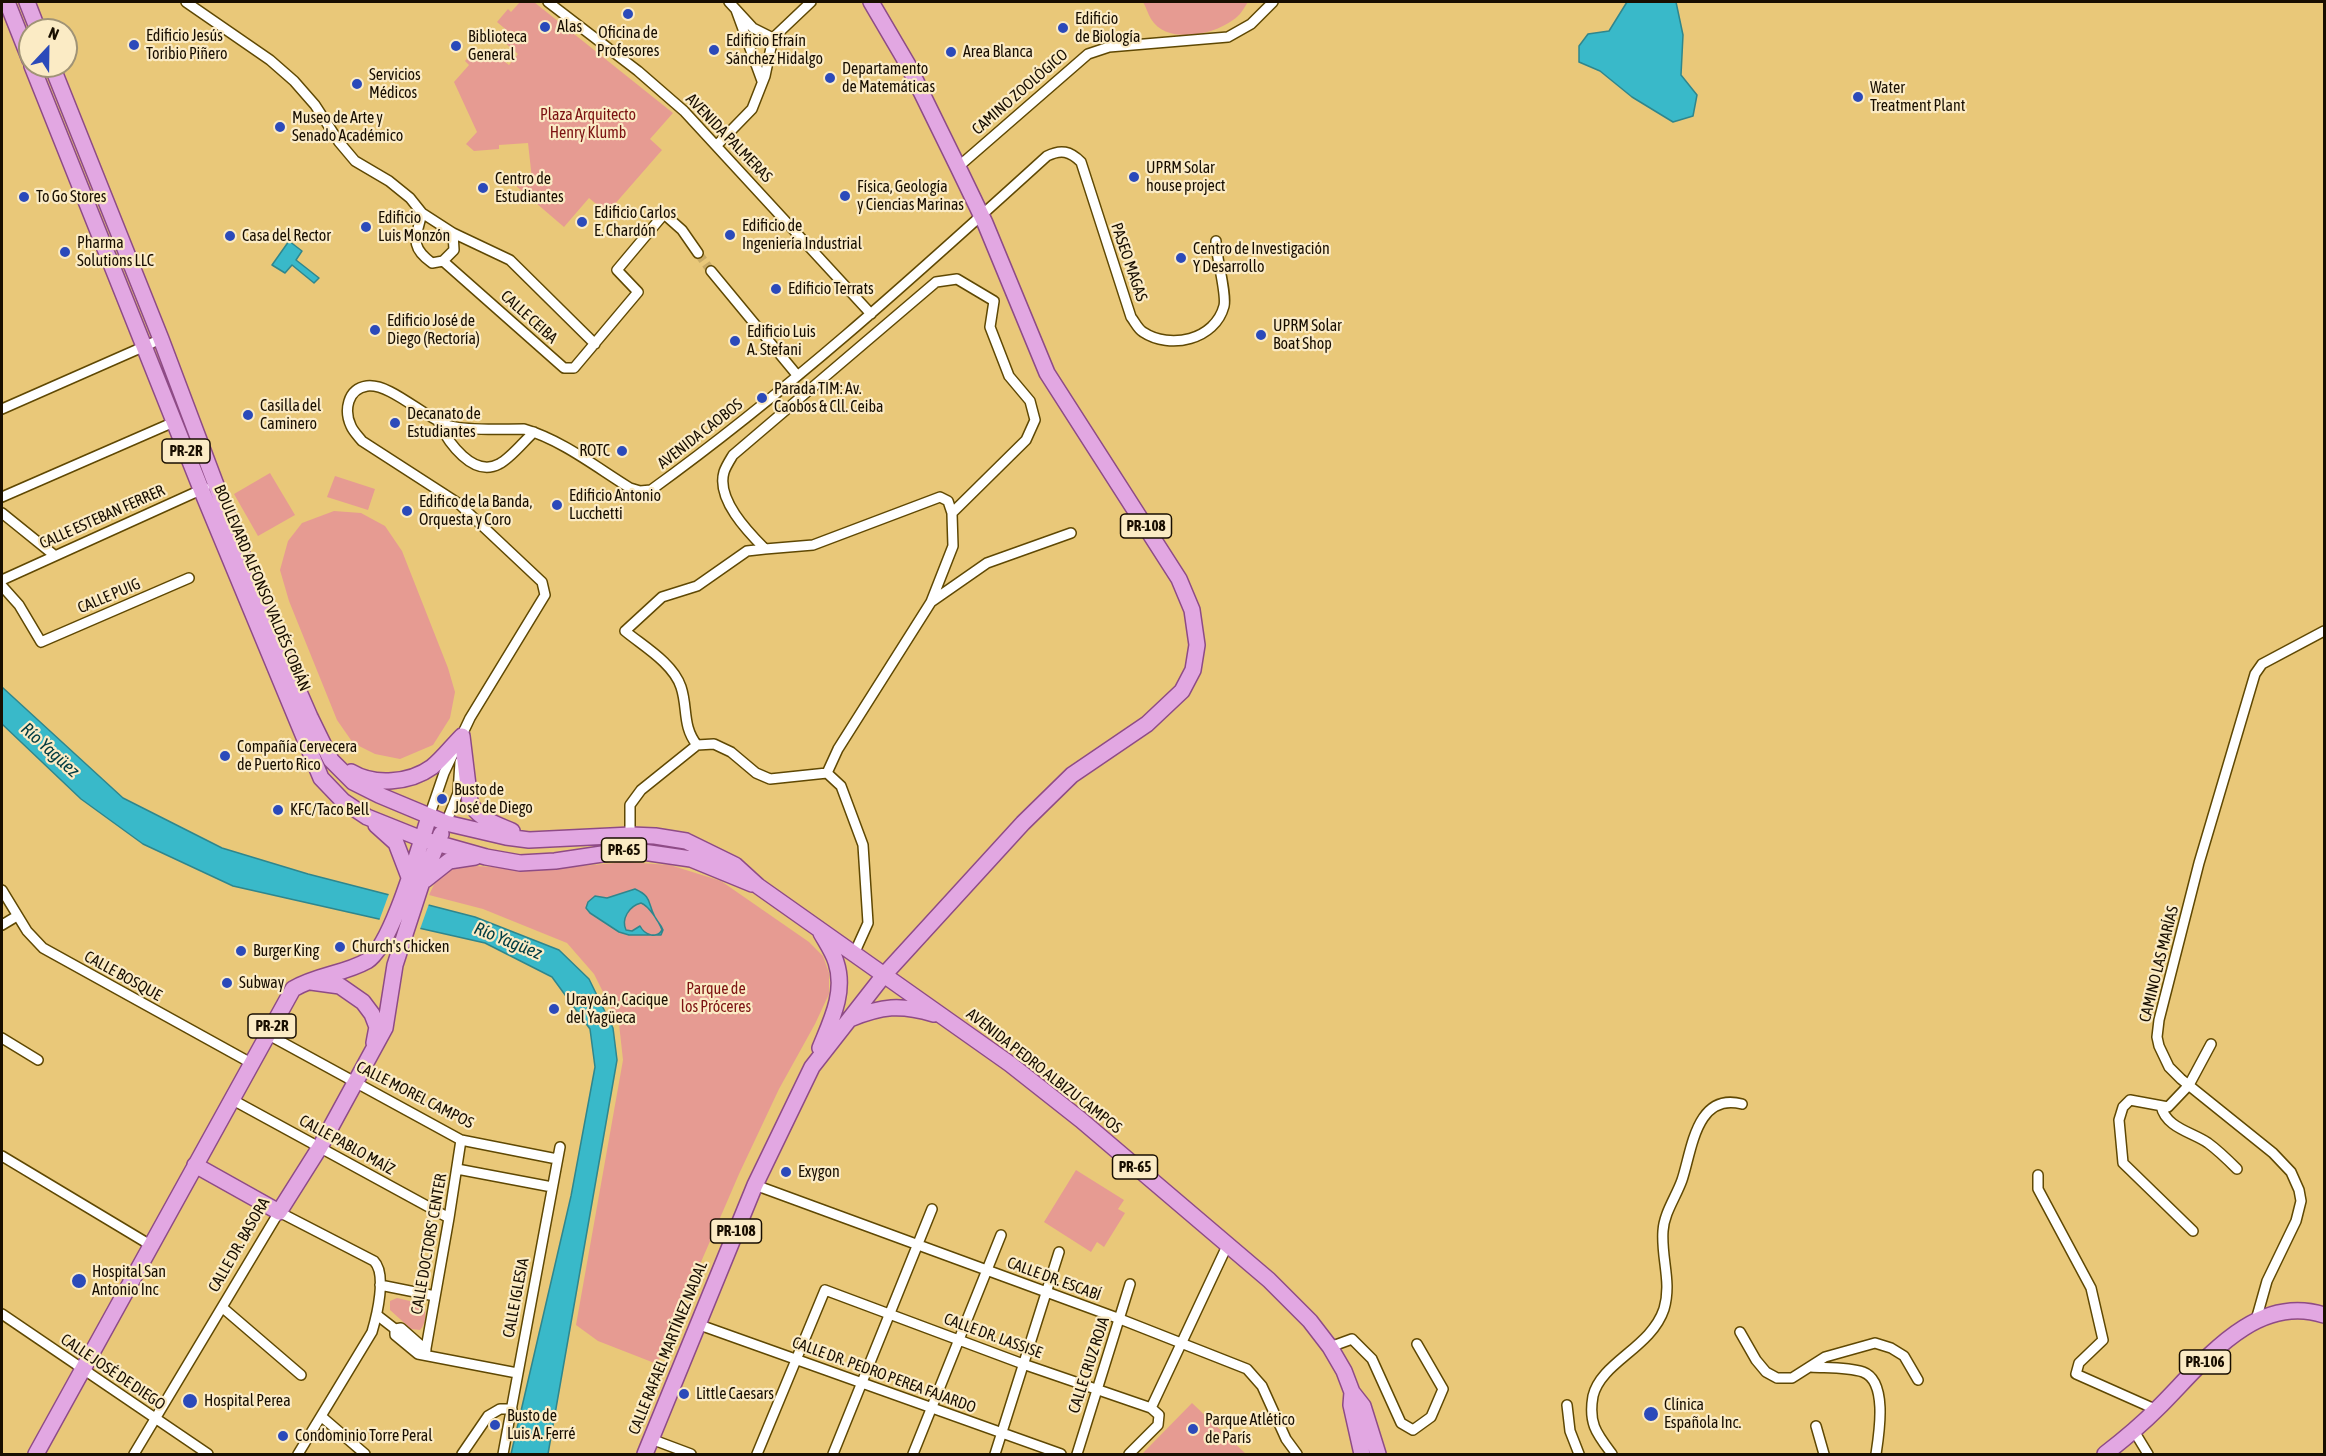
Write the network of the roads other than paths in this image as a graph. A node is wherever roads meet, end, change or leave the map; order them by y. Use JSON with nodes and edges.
{"nodes":[{"id":1,"x":7,"y":2,"type":"edge"},
{"id":2,"x":27,"y":2,"type":"edge"},
{"id":3,"x":186,"y":2,"type":"edge"},
{"id":4,"x":548,"y":2,"type":"edge"},
{"id":5,"x":729,"y":2,"type":"edge"},
{"id":6,"x":811,"y":2,"type":"edge"},
{"id":7,"x":871,"y":2,"type":"edge"},
{"id":8,"x":1273,"y":2,"type":"edge"},
{"id":9,"x":736,"y":10,"type":"junction"},
{"id":10,"x":33,"y":18,"type":"edge"},
{"id":11,"x":18,"y":30,"type":"edge"},
{"id":12,"x":772,"y":38,"type":"junction"},
{"id":13,"x":37,"y":78,"type":"edge"},
{"id":14,"x":57,"y":78,"type":"edge"},
{"id":15,"x":762,"y":81,"type":"junction"},
{"id":16,"x":717,"y":145,"type":"junction"},
{"id":17,"x":958,"y":167,"type":"junction"},
{"id":18,"x":102,"y":192,"type":"junction"},
{"id":19,"x":422,"y":213,"type":"junction"},
{"id":20,"x":981,"y":215,"type":"junction"},
{"id":21,"x":453,"y":233,"type":"junction"},
{"id":22,"x":1216,"y":241,"type":"dead end"},
{"id":23,"x":698,"y":253,"type":"tunnel mouth"},
{"id":24,"x":108,"y":260,"type":"junction"},
{"id":25,"x":443,"y":261,"type":"junction"},
{"id":26,"x":711,"y":272,"type":"tunnel mouth"},
{"id":27,"x":871,"y":314,"type":"junction"},
{"id":28,"x":161,"y":339,"type":"junction"},
{"id":29,"x":595,"y":344,"type":"junction"},
{"id":30,"x":145,"y":347,"type":"junction"},
{"id":31,"x":797,"y":375,"type":"junction"},
{"id":32,"x":2,"y":409,"type":"edge"},
{"id":33,"x":174,"y":422,"type":"junction"},
{"id":34,"x":439,"y":423,"type":"junction"},
{"id":35,"x":534,"y":432,"type":"junction"},
{"id":36,"x":208,"y":486,"type":"junction"},
{"id":37,"x":2,"y":497,"type":"edge"},
{"id":38,"x":2,"y":513,"type":"edge"},
{"id":39,"x":952,"y":513,"type":"junction"},
{"id":40,"x":1071,"y":533,"type":"dead end"},
{"id":41,"x":765,"y":549,"type":"junction"},
{"id":42,"x":54,"y":555,"type":"junction"},
{"id":43,"x":189,"y":578,"type":"dead end"},
{"id":44,"x":2,"y":580,"type":"edge"},
{"id":45,"x":2,"y":586,"type":"edge"},
{"id":46,"x":931,"y":602,"type":"junction"},
{"id":47,"x":2325,"y":630,"type":"edge"},
{"id":48,"x":462,"y":736,"type":"junction"},
{"id":49,"x":697,"y":745,"type":"junction"},
{"id":50,"x":331,"y":760,"type":"junction"},
{"id":51,"x":827,"y":773,"type":"junction"},
{"id":52,"x":367,"y":817,"type":"junction"},
{"id":53,"x":429,"y":817,"type":"junction"},
{"id":54,"x":446,"y":823,"type":"junction"},
{"id":55,"x":529,"y":840,"type":"junction"},
{"id":56,"x":429,"y":841,"type":"junction"},
{"id":57,"x":630,"y":843,"type":"junction"},
{"id":58,"x":486,"y":857,"type":"junction"},
{"id":59,"x":416,"y":879,"type":"junction"},
{"id":60,"x":2,"y":890,"type":"edge"},
{"id":61,"x":17,"y":916,"type":"junction"},
{"id":62,"x":2,"y":925,"type":"edge"},
{"id":63,"x":820,"y":930,"type":"junction"},
{"id":64,"x":854,"y":954,"type":"junction"},
{"id":65,"x":884,"y":975,"type":"junction"},
{"id":66,"x":304,"y":982,"type":"junction"},
{"id":67,"x":948,"y":1018,"type":"junction"},
{"id":68,"x":850,"y":1019,"type":"junction"},
{"id":69,"x":267,"y":1034,"type":"junction"},
{"id":70,"x":2,"y":1038,"type":"edge"},
{"id":71,"x":2211,"y":1044,"type":"dead end"},
{"id":72,"x":373,"y":1052,"type":"junction"},
{"id":73,"x":38,"y":1060,"type":"dead end"},
{"id":74,"x":251,"y":1063,"type":"junction"},
{"id":75,"x":812,"y":1067,"type":"junction"},
{"id":76,"x":356,"y":1082,"type":"junction"},
{"id":77,"x":2189,"y":1085,"type":"junction"},
{"id":78,"x":231,"y":1099,"type":"junction"},
{"id":79,"x":1742,"y":1104,"type":"dead end"},
{"id":80,"x":2161,"y":1106,"type":"junction"},
{"id":81,"x":461,"y":1140,"type":"junction"},
{"id":82,"x":320,"y":1147,"type":"junction"},
{"id":83,"x":560,"y":1147,"type":"dead end"},
{"id":84,"x":2,"y":1156,"type":"edge"},
{"id":85,"x":557,"y":1159,"type":"junction"},
{"id":86,"x":195,"y":1165,"type":"junction"},
{"id":87,"x":457,"y":1169,"type":"junction"},
{"id":88,"x":2237,"y":1169,"type":"dead end"},
{"id":89,"x":2038,"y":1175,"type":"dead end"},
{"id":90,"x":755,"y":1185,"type":"junction"},
{"id":91,"x":552,"y":1187,"type":"junction"},
{"id":92,"x":932,"y":1209,"type":"dead end"},
{"id":93,"x":279,"y":1212,"type":"junction"},
{"id":94,"x":449,"y":1218,"type":"junction"},
{"id":95,"x":2193,"y":1231,"type":"dead end"},
{"id":96,"x":1001,"y":1235,"type":"dead end"},
{"id":97,"x":152,"y":1246,"type":"junction"},
{"id":98,"x":918,"y":1246,"type":"junction"},
{"id":99,"x":1227,"y":1246,"type":"junction"},
{"id":100,"x":1059,"y":1252,"type":"dead end"},
{"id":101,"x":987,"y":1270,"type":"junction"},
{"id":102,"x":1130,"y":1284,"type":"dead end"},
{"id":103,"x":380,"y":1285,"type":"junction"},
{"id":104,"x":1047,"y":1293,"type":"junction"},
{"id":105,"x":435,"y":1296,"type":"junction"},
{"id":106,"x":223,"y":1308,"type":"junction"},
{"id":107,"x":2,"y":1314,"type":"edge"},
{"id":108,"x":889,"y":1314,"type":"junction"},
{"id":109,"x":377,"y":1315,"type":"junction"},
{"id":110,"x":2325,"y":1315,"type":"edge"},
{"id":111,"x":1120,"y":1319,"type":"junction"},
{"id":112,"x":2256,"y":1320,"type":"junction"},
{"id":113,"x":697,"y":1324,"type":"junction"},
{"id":114,"x":1740,"y":1332,"type":"dead end"},
{"id":115,"x":959,"y":1340,"type":"junction"},
{"id":116,"x":1182,"y":1343,"type":"junction"},
{"id":117,"x":1417,"y":1344,"type":"dead end"},
{"id":118,"x":1330,"y":1347,"type":"junction"},
{"id":119,"x":425,"y":1352,"type":"junction"},
{"id":120,"x":795,"y":1360,"type":"junction"},
{"id":121,"x":1023,"y":1364,"type":"junction"},
{"id":122,"x":1811,"y":1367,"type":"junction"},
{"id":123,"x":83,"y":1370,"type":"junction"},
{"id":124,"x":517,"y":1372,"type":"junction"},
{"id":125,"x":302,"y":1375,"type":"dead end"},
{"id":126,"x":1918,"y":1380,"type":"dead end"},
{"id":127,"x":862,"y":1383,"type":"junction"},
{"id":128,"x":1095,"y":1390,"type":"junction"},
{"id":129,"x":1352,"y":1392,"type":"junction"},
{"id":130,"x":1567,"y":1405,"type":"dead end"},
{"id":131,"x":931,"y":1408,"type":"junction"},
{"id":132,"x":1151,"y":1408,"type":"junction"},
{"id":133,"x":512,"y":1409,"type":"junction"},
{"id":134,"x":2157,"y":1410,"type":"junction"},
{"id":135,"x":322,"y":1417,"type":"junction"},
{"id":136,"x":156,"y":1419,"type":"junction"},
{"id":137,"x":1816,"y":1426,"type":"dead end"},
{"id":138,"x":2134,"y":1431,"type":"junction"},
{"id":139,"x":1002,"y":1434,"type":"junction"},
{"id":140,"x":651,"y":1439,"type":"junction"},
{"id":141,"x":36,"y":1455,"type":"edge"},
{"id":142,"x":134,"y":1455,"type":"edge"},
{"id":143,"x":208,"y":1455,"type":"edge"},
{"id":144,"x":298,"y":1455,"type":"edge"},
{"id":145,"x":365,"y":1455,"type":"edge"},
{"id":146,"x":462,"y":1455,"type":"edge"},
{"id":147,"x":503,"y":1455,"type":"edge"},
{"id":148,"x":645,"y":1455,"type":"edge"},
{"id":149,"x":691,"y":1455,"type":"edge"},
{"id":150,"x":757,"y":1455,"type":"edge"},
{"id":151,"x":833,"y":1455,"type":"edge"},
{"id":152,"x":913,"y":1455,"type":"edge"},
{"id":153,"x":995,"y":1455,"type":"edge"},
{"id":154,"x":1061,"y":1455,"type":"edge"},
{"id":155,"x":1077,"y":1455,"type":"edge"},
{"id":156,"x":1129,"y":1455,"type":"edge"},
{"id":157,"x":1298,"y":1455,"type":"edge"},
{"id":158,"x":1362,"y":1455,"type":"edge"},
{"id":159,"x":1378,"y":1455,"type":"edge"},
{"id":160,"x":1579,"y":1455,"type":"edge"},
{"id":161,"x":1612,"y":1455,"type":"edge"},
{"id":162,"x":1824,"y":1455,"type":"edge"},
{"id":163,"x":1876,"y":1455,"type":"edge"},
{"id":164,"x":2105,"y":1455,"type":"edge"},
{"id":165,"x":2148,"y":1455,"type":"edge"}],
"edges":[{"from":1,"to":11,"type":"main road"},
{"from":2,"to":10,"type":"main road"},
{"from":3,"to":19,"type":"street","name":"CALLE CEIBA"},
{"from":4,"to":16,"type":"street","name":"AVENIDA PALMERAS"},
{"from":5,"to":9,"type":"street"},
{"from":6,"to":12,"type":"street"},
{"from":7,"to":17,"type":"main road","number":"PR-108"},
{"from":8,"to":17,"type":"street","name":"CAMINO ZOOLÓGICO"},
{"from":9,"to":12,"type":"street"},
{"from":9,"to":15,"type":"street"},
{"from":12,"to":15,"type":"street"},
{"from":13,"to":24,"type":"main road","name":"BOULEVARD ALFONSO VALDÉS COBIÁN","number":"PR-2R"},
{"from":14,"to":18,"type":"main road","name":"BOULEVARD ALFONSO VALDÉS COBIÁN","number":"PR-2R"},
{"from":15,"to":16,"type":"street"},
{"from":16,"to":27,"type":"street","name":"AVENIDA PALMERAS"},
{"from":17,"to":20,"type":"main road","number":"PR-108"},
{"from":18,"to":24,"type":"main road"},
{"from":18,"to":28,"type":"main road","name":"BOULEVARD ALFONSO VALDÉS COBIÁN","number":"PR-2R"},
{"from":19,"to":21,"type":"street","name":"CALLE CEIBA"},
{"from":19,"to":25,"type":"street","name":"CALLE CEIBA"},
{"from":20,"to":22,"type":"street","name":"PASEO MAGAS"},
{"from":20,"to":27,"type":"street","name":"AVENIDA CAOBOS"},
{"from":20,"to":65,"type":"main road","number":"PR-108"},
{"from":21,"to":25,"type":"street"},
{"from":21,"to":29,"type":"street","name":"CALLE CEIBA"},
{"from":23,"to":29,"type":"street","name":"CALLE CEIBA"},
{"from":24,"to":30,"type":"main road","name":"BOULEVARD ALFONSO VALDÉS COBIÁN","number":"PR-2R"},
{"from":25,"to":29,"type":"street","name":"CALLE CEIBA"},
{"from":26,"to":31,"type":"street"},
{"from":27,"to":31,"type":"street","name":"AVENIDA CAOBOS"},
{"from":28,"to":30,"type":"street"},
{"from":28,"to":36,"type":"main road","name":"BOULEVARD ALFONSO VALDÉS COBIÁN","number":"PR-2R"},
{"from":30,"to":32,"type":"street"},
{"from":30,"to":33,"type":"main road","name":"BOULEVARD ALFONSO VALDÉS COBIÁN","number":"PR-2R"},
{"from":31,"to":35,"type":"street","name":"AVENIDA CAOBOS"},
{"from":33,"to":36,"type":"main road","name":"BOULEVARD ALFONSO VALDÉS COBIÁN","number":"PR-2R"},
{"from":33,"to":37,"type":"street"},
{"from":34,"to":35,"type":"street","name":"AVENIDA CAOBOS"},
{"from":34,"to":35,"type":"street"},
{"from":34,"to":48,"type":"street","name":"AVENIDA CAOBOS"},
{"from":36,"to":42,"type":"street","name":"CALLE ESTEBAN FERRER"},
{"from":36,"to":50,"type":"main road","name":"BOULEVARD ALFONSO VALDÉS COBIÁN","number":"PR-2R"},
{"from":36,"to":52,"type":"main road","name":"BOULEVARD ALFONSO VALDÉS COBIÁN","number":"PR-2R"},
{"from":38,"to":42,"type":"street"},
{"from":39,"to":41,"type":"street"},
{"from":39,"to":41,"type":"street"},
{"from":39,"to":46,"type":"street"},
{"from":40,"to":46,"type":"street"},
{"from":41,"to":49,"type":"street"},
{"from":42,"to":44,"type":"street","name":"CALLE ESTEBAN FERRER"},
{"from":43,"to":45,"type":"street","name":"CALLE PUIG"},
{"from":46,"to":51,"type":"street"},
{"from":47,"to":77,"type":"street","name":"CAMINO LAS MARÍAS"},
{"from":48,"to":50,"type":"main road"},
{"from":48,"to":53,"type":"street","name":"AVENIDA CAOBOS"},
{"from":48,"to":54,"type":"street","name":"AVENIDA CAOBOS"},
{"from":48,"to":55,"type":"main road"},
{"from":49,"to":51,"type":"street"},
{"from":49,"to":57,"type":"street"},
{"from":50,"to":53,"type":"main road","name":"BOULEVARD ALFONSO VALDÉS COBIÁN","number":"PR-2R"},
{"from":51,"to":64,"type":"street"},
{"from":52,"to":56,"type":"main road","name":"BOULEVARD ALFONSO VALDÉS COBIÁN","number":"PR-2R"},
{"from":52,"to":59,"type":"main road"},
{"from":53,"to":54,"type":"main road","name":"AVENIDA PEDRO ALBIZU CAMPOS","number":"PR-65"},
{"from":53,"to":56,"type":"main road"},
{"from":54,"to":55,"type":"main road","name":"AVENIDA PEDRO ALBIZU CAMPOS","number":"PR-65"},
{"from":54,"to":56,"type":"main road"},
{"from":55,"to":57,"type":"main road","name":"AVENIDA PEDRO ALBIZU CAMPOS","number":"PR-65"},
{"from":56,"to":58,"type":"main road","name":"AVENIDA PEDRO ALBIZU CAMPOS","number":"PR-65"},
{"from":56,"to":59,"type":"main road"},
{"from":57,"to":58,"type":"main road","name":"AVENIDA PEDRO ALBIZU CAMPOS","number":"PR-65"},
{"from":57,"to":63,"type":"main road","name":"AVENIDA PEDRO ALBIZU CAMPOS","number":"PR-65"},
{"from":58,"to":59,"type":"main road"},
{"from":59,"to":66,"type":"main road"},
{"from":59,"to":72,"type":"main road","name":"CALLE DR. BASORA"},
{"from":60,"to":61,"type":"street","name":"CALLE BOSQUE"},
{"from":61,"to":62,"type":"street"},
{"from":61,"to":74,"type":"street","name":"CALLE BOSQUE"},
{"from":63,"to":64,"type":"main road","name":"AVENIDA PEDRO ALBIZU CAMPOS","number":"PR-65"},
{"from":63,"to":75,"type":"main road"},
{"from":64,"to":65,"type":"main road","name":"AVENIDA PEDRO ALBIZU CAMPOS","number":"PR-65"},
{"from":65,"to":67,"type":"main road","name":"AVENIDA PEDRO ALBIZU CAMPOS","number":"PR-65"},
{"from":65,"to":68,"type":"main road","name":"CALLE RAFAEL MARTÍNEZ NADAL","number":"PR-108"},
{"from":66,"to":69,"type":"main road","number":"PR-2R"},
{"from":66,"to":72,"type":"main road"},
{"from":67,"to":68,"type":"main road"},
{"from":67,"to":99,"type":"main road","name":"AVENIDA PEDRO ALBIZU CAMPOS","number":"PR-65"},
{"from":68,"to":75,"type":"main road","name":"CALLE RAFAEL MARTÍNEZ NADAL","number":"PR-108"},
{"from":69,"to":74,"type":"main road","number":"PR-2R"},
{"from":69,"to":76,"type":"street","name":"CALLE MOREL CAMPOS"},
{"from":70,"to":73,"type":"street"},
{"from":71,"to":77,"type":"street"},
{"from":72,"to":76,"type":"main road","name":"CALLE DR. BASORA"},
{"from":74,"to":78,"type":"main road","number":"PR-2R"},
{"from":75,"to":90,"type":"main road","name":"CALLE RAFAEL MARTÍNEZ NADAL","number":"PR-108"},
{"from":76,"to":81,"type":"street","name":"CALLE MOREL CAMPOS"},
{"from":76,"to":82,"type":"main road","name":"CALLE DR. BASORA"},
{"from":77,"to":80,"type":"street"},
{"from":77,"to":112,"type":"street","name":"CAMINO LAS MARÍAS"},
{"from":78,"to":82,"type":"street","name":"CALLE PABLO MAÍZ"},
{"from":78,"to":86,"type":"main road","number":"PR-2R"},
{"from":79,"to":161,"type":"street"},
{"from":80,"to":88,"type":"street"},
{"from":80,"to":95,"type":"street"},
{"from":81,"to":85,"type":"street","name":"CALLE MOREL CAMPOS"},
{"from":81,"to":87,"type":"street","name":"CALLE DOCTORS' CENTER"},
{"from":82,"to":93,"type":"main road","name":"CALLE DR. BASORA"},
{"from":82,"to":94,"type":"street","name":"CALLE PABLO MAÍZ"},
{"from":83,"to":85,"type":"street","name":"CALLE IGLESIA"},
{"from":84,"to":97,"type":"street"},
{"from":85,"to":91,"type":"street","name":"CALLE IGLESIA"},
{"from":86,"to":93,"type":"main road"},
{"from":86,"to":97,"type":"main road","number":"PR-2R"},
{"from":87,"to":91,"type":"street"},
{"from":87,"to":94,"type":"street","name":"CALLE DOCTORS' CENTER"},
{"from":89,"to":134,"type":"street"},
{"from":90,"to":98,"type":"street","name":"CALLE DR. ESCABÍ"},
{"from":90,"to":113,"type":"main road","name":"CALLE RAFAEL MARTÍNEZ NADAL","number":"PR-108"},
{"from":91,"to":124,"type":"street","name":"CALLE IGLESIA"},
{"from":92,"to":98,"type":"street"},
{"from":93,"to":103,"type":"street"},
{"from":93,"to":106,"type":"street","name":"CALLE DR. BASORA"},
{"from":94,"to":105,"type":"street","name":"CALLE DOCTORS' CENTER"},
{"from":96,"to":101,"type":"street"},
{"from":97,"to":123,"type":"main road","number":"PR-2R"},
{"from":98,"to":101,"type":"street","name":"CALLE DR. ESCABÍ"},
{"from":98,"to":108,"type":"street"},
{"from":99,"to":116,"type":"street"},
{"from":99,"to":118,"type":"main road","name":"AVENIDA PEDRO ALBIZU CAMPOS","number":"PR-65"},
{"from":100,"to":104,"type":"street"},
{"from":101,"to":104,"type":"street","name":"CALLE DR. ESCABÍ"},
{"from":101,"to":115,"type":"street"},
{"from":102,"to":111,"type":"street","name":"CALLE CRUZ ROJA"},
{"from":103,"to":105,"type":"street"},
{"from":103,"to":109,"type":"street"},
{"from":104,"to":111,"type":"street","name":"CALLE DR. ESCABÍ"},
{"from":104,"to":121,"type":"street"},
{"from":105,"to":119,"type":"street","name":"CALLE DOCTORS' CENTER"},
{"from":106,"to":125,"type":"street"},
{"from":106,"to":136,"type":"street","name":"CALLE DR. BASORA"},
{"from":107,"to":123,"type":"street","name":"CALLE JOSÉ DE DIEGO"},
{"from":108,"to":115,"type":"street","name":"CALLE DR. LASSISE"},
{"from":108,"to":120,"type":"street","name":"CALLE DR. LASSISE"},
{"from":108,"to":127,"type":"street"},
{"from":109,"to":119,"type":"street"},
{"from":109,"to":135,"type":"street"},
{"from":110,"to":112,"type":"main road","number":"PR-106"},
{"from":111,"to":116,"type":"street","name":"CALLE DR. ESCABÍ"},
{"from":111,"to":128,"type":"street","name":"CALLE CRUZ ROJA"},
{"from":112,"to":134,"type":"main road","number":"PR-106"},
{"from":113,"to":120,"type":"street","name":"CALLE DR. PEDRO PEREA FAJARDO"},
{"from":113,"to":140,"type":"main road","name":"CALLE RAFAEL MARTÍNEZ NADAL","number":"PR-108"},
{"from":114,"to":122,"type":"street"},
{"from":115,"to":121,"type":"street","name":"CALLE DR. LASSISE"},
{"from":115,"to":131,"type":"street"},
{"from":116,"to":132,"type":"street"},
{"from":116,"to":157,"type":"street","name":"CALLE DR. ESCABÍ"},
{"from":117,"to":118,"type":"street"},
{"from":118,"to":129,"type":"main road","name":"AVENIDA PEDRO ALBIZU CAMPOS","number":"PR-65"},
{"from":119,"to":124,"type":"street"},
{"from":120,"to":127,"type":"street","name":"CALLE DR. PEDRO PEREA FAJARDO"},
{"from":120,"to":150,"type":"street"},
{"from":121,"to":128,"type":"street","name":"CALLE DR. LASSISE"},
{"from":121,"to":139,"type":"street"},
{"from":122,"to":126,"type":"street"},
{"from":122,"to":163,"type":"street"},
{"from":123,"to":136,"type":"street","name":"CALLE JOSÉ DE DIEGO"},
{"from":123,"to":141,"type":"main road","number":"PR-2R"},
{"from":124,"to":133,"type":"street","name":"CALLE IGLESIA"},
{"from":127,"to":131,"type":"street","name":"CALLE DR. PEDRO PEREA FAJARDO"},
{"from":127,"to":151,"type":"street"},
{"from":128,"to":132,"type":"street","name":"CALLE DR. LASSISE"},
{"from":128,"to":155,"type":"street","name":"CALLE CRUZ ROJA"},
{"from":129,"to":158,"type":"main road","name":"AVENIDA PEDRO ALBIZU CAMPOS","number":"PR-65"},
{"from":129,"to":159,"type":"main road","name":"AVENIDA PEDRO ALBIZU CAMPOS","number":"PR-65"},
{"from":130,"to":160,"type":"street"},
{"from":131,"to":139,"type":"street","name":"CALLE DR. PEDRO PEREA FAJARDO"},
{"from":131,"to":152,"type":"street"},
{"from":132,"to":156,"type":"street"},
{"from":133,"to":146,"type":"street"},
{"from":133,"to":147,"type":"street","name":"CALLE IGLESIA"},
{"from":134,"to":138,"type":"main road","number":"PR-106"},
{"from":135,"to":144,"type":"street"},
{"from":135,"to":145,"type":"street"},
{"from":136,"to":142,"type":"street","name":"CALLE DR. BASORA"},
{"from":136,"to":143,"type":"street","name":"CALLE JOSÉ DE DIEGO"},
{"from":137,"to":162,"type":"street"},
{"from":138,"to":164,"type":"main road","number":"PR-106"},
{"from":138,"to":165,"type":"street"},
{"from":139,"to":153,"type":"street"},
{"from":139,"to":154,"type":"street","name":"CALLE DR. PEDRO PEREA FAJARDO"},
{"from":140,"to":148,"type":"main road","name":"CALLE RAFAEL MARTÍNEZ NADAL","number":"PR-108"},
{"from":140,"to":149,"type":"street"}]}
